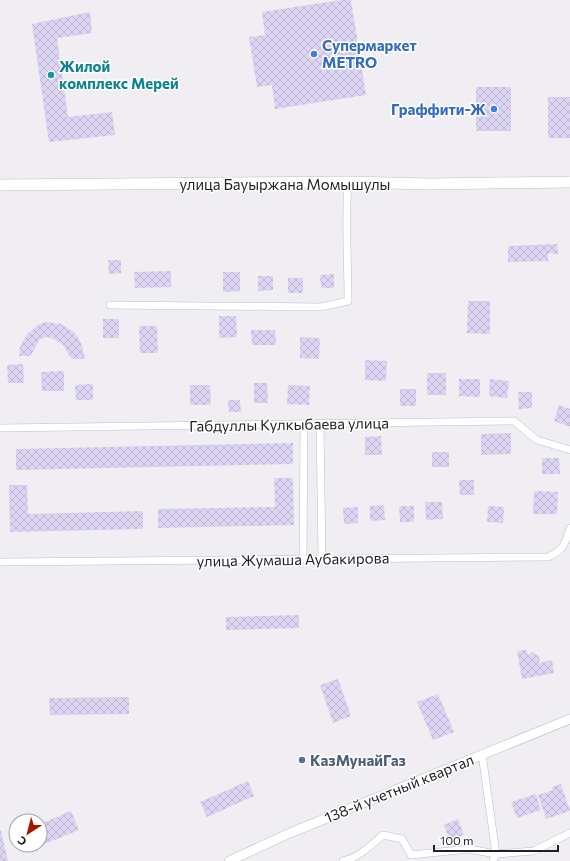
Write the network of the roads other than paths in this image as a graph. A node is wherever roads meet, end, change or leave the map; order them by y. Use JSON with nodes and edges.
{"nodes":[{"id":1,"x":348,"y":182,"type":"junction"},
{"id":2,"x":570,"y":182,"type":"edge"},
{"id":3,"x":0,"y":186,"type":"edge"},
{"id":4,"x":110,"y":305,"type":"dead end"},
{"id":5,"x":320,"y":423,"type":"junction"},
{"id":6,"x":304,"y":424,"type":"junction"},
{"id":7,"x":0,"y":428,"type":"edge"},
{"id":8,"x":570,"y":450,"type":"edge"},
{"id":9,"x":570,"y":528,"type":"edge"},
{"id":10,"x":303,"y":559,"type":"junction"},
{"id":11,"x":322,"y":559,"type":"junction"},
{"id":12,"x":0,"y":562,"type":"edge"},
{"id":13,"x":570,"y":719,"type":"edge"},
{"id":14,"x":482,"y":754,"type":"junction"},
{"id":15,"x":570,"y":833,"type":"edge"},
{"id":16,"x":495,"y":858,"type":"edge"},
{"id":17,"x":229,"y":861,"type":"edge"},
{"id":18,"x":343,"y":861,"type":"edge"}],
"edges":[{"from":1,"to":2,"type":"main road","name":"улица Бауыржана Момышулы"},
{"from":1,"to":3,"type":"main road","name":"улица Бауыржана Момышулы"},
{"from":1,"to":4,"type":"street"},
{"from":5,"to":6,"type":"street","name":"Габдуллы Кулкыбаева улица"},
{"from":5,"to":8,"type":"street","name":"Габдуллы Кулкыбаева улица"},
{"from":5,"to":11,"type":"street"},
{"from":6,"to":7,"type":"street","name":"Габдуллы Кулкыбаева улица"},
{"from":6,"to":10,"type":"street"},
{"from":9,"to":11,"type":"street","name":"улица Жумаша Аубакирова"},
{"from":10,"to":11,"type":"street","name":"улица Жумаша Аубакирова"},
{"from":10,"to":12,"type":"street","name":"улица Жумаша Аубакирова"},
{"from":13,"to":14,"type":"main road","name":"138-й учетный квартал"},
{"from":14,"to":16,"type":"street"},
{"from":14,"to":17,"type":"main road","name":"138-й учетный квартал"},
{"from":15,"to":16,"type":"street"},
{"from":16,"to":18,"type":"street"}]}
